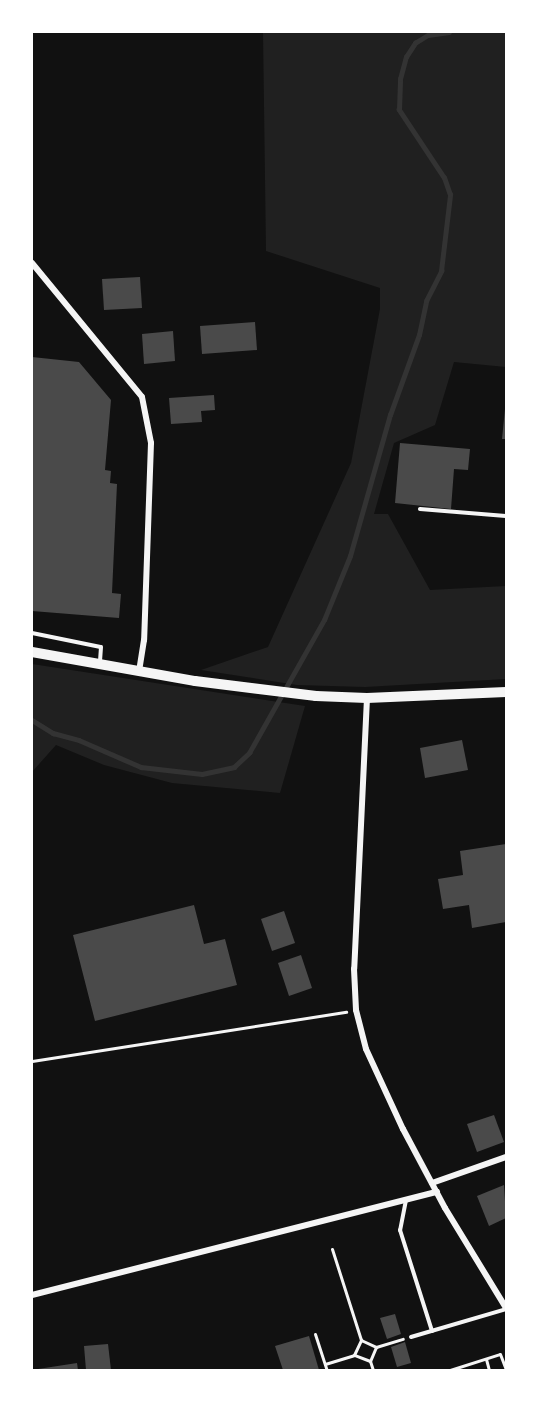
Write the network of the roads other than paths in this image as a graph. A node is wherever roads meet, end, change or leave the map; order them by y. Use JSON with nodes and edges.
{"nodes":[{"id":1,"x":32,"y":263,"type":"edge"},
{"id":2,"x":420,"y":509,"type":"dead end"},
{"id":3,"x":507,"y":516,"type":"edge"},
{"id":4,"x":32,"y":633,"type":"edge"},
{"id":5,"x":32,"y":652,"type":"edge"},
{"id":6,"x":100,"y":664,"type":"junction"},
{"id":7,"x":139,"y":671,"type":"junction"},
{"id":8,"x":507,"y":692,"type":"edge"},
{"id":9,"x":367,"y":698,"type":"junction"},
{"id":10,"x":507,"y":1157,"type":"edge"},
{"id":11,"x":432,"y":1183,"type":"junction"},
{"id":12,"x":437,"y":1192,"type":"junction"},
{"id":13,"x":406,"y":1200,"type":"junction"},
{"id":14,"x":32,"y":1295,"type":"edge"},
{"id":15,"x":507,"y":1309,"type":"edge"},
{"id":16,"x":432,"y":1331,"type":"junction"},
{"id":17,"x":411,"y":1337,"type":"road end"}],
"edges":[{"from":1,"to":7,"type":"street"},
{"from":2,"to":3,"type":"lane"},
{"from":4,"to":6,"type":"lane"},
{"from":5,"to":6,"type":"main road"},
{"from":6,"to":7,"type":"main road"},
{"from":7,"to":9,"type":"main road"},
{"from":8,"to":9,"type":"main road"},
{"from":9,"to":11,"type":"street"},
{"from":10,"to":11,"type":"street"},
{"from":11,"to":12,"type":"street"},
{"from":12,"to":13,"type":"street"},
{"from":12,"to":15,"type":"street"},
{"from":13,"to":14,"type":"street"},
{"from":13,"to":16,"type":"lane"},
{"from":15,"to":16,"type":"lane"},
{"from":16,"to":17,"type":"lane"}]}
